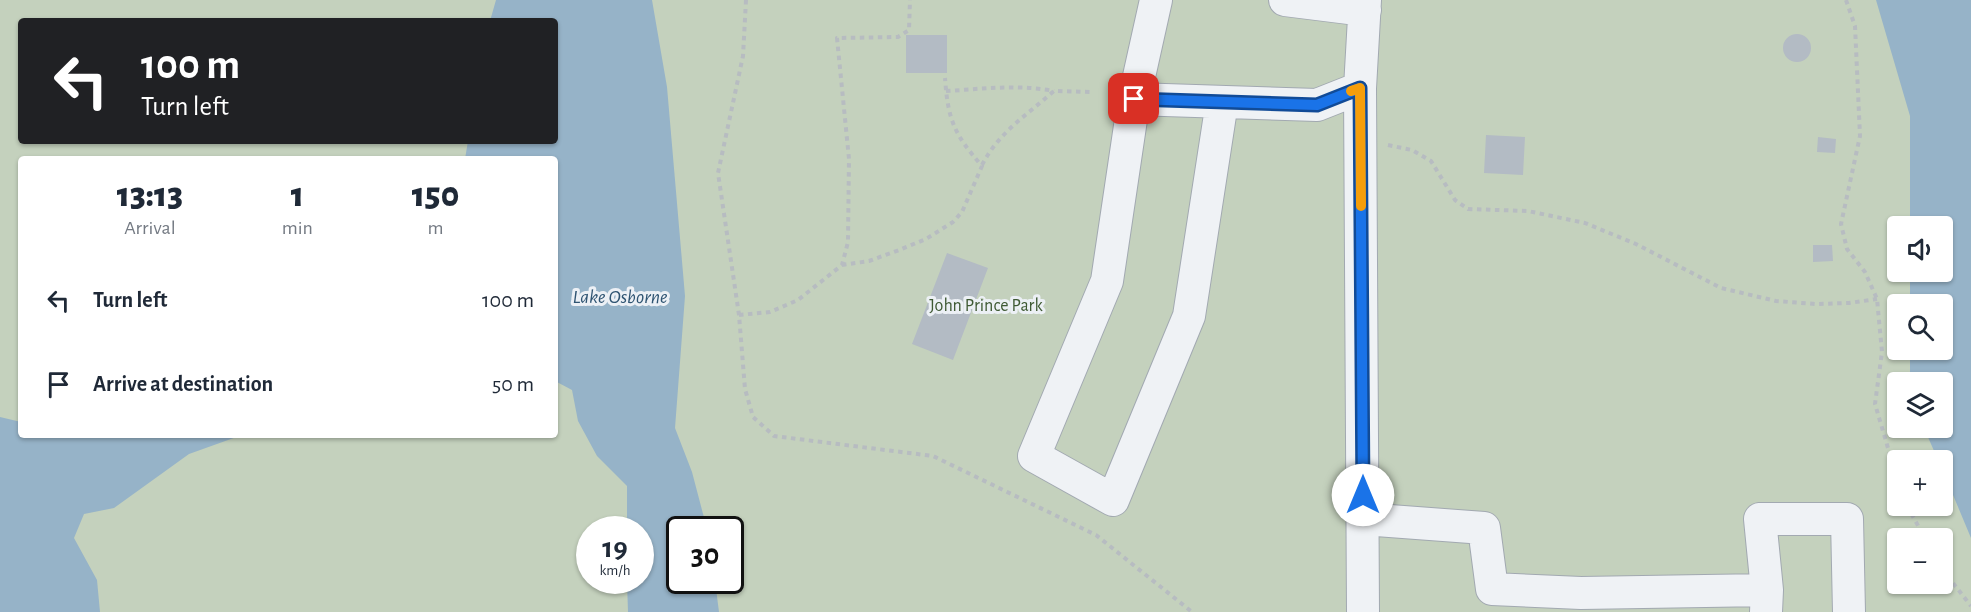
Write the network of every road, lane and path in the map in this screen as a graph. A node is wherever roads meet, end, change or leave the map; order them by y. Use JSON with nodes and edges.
{"nodes":[{"id":1,"x":746,"y":0,"type":"edge"},
{"id":2,"x":910,"y":0,"type":"edge"},
{"id":3,"x":1156,"y":0,"type":"edge"},
{"id":4,"x":1285,"y":0,"type":"edge"},
{"id":5,"x":1846,"y":0,"type":"edge"},
{"id":6,"x":1365,"y":5,"type":"edge"},
{"id":7,"x":945,"y":78,"type":"dead end"},
{"id":8,"x":1360,"y":88,"type":"junction"},
{"id":9,"x":946,"y":91,"type":"junction"},
{"id":10,"x":1054,"y":92,"type":"junction"},
{"id":11,"x":1090,"y":92,"type":"dead end"},
{"id":12,"x":1134,"y":99,"type":"junction"},
{"id":13,"x":1222,"y":102,"type":"junction"},
{"id":14,"x":1360,"y":142,"type":"junction"},
{"id":15,"x":982,"y":166,"type":"junction"},
{"id":16,"x":842,"y":265,"type":"junction"},
{"id":17,"x":1876,"y":299,"type":"junction"},
{"id":18,"x":739,"y":315,"type":"junction"},
{"id":19,"x":1889,"y":450,"type":"edge"},
{"id":20,"x":1363,"y":519,"type":"junction"},
{"id":21,"x":1953,"y":583,"type":"edge"},
{"id":22,"x":1492,"y":601,"type":"edge"},
{"id":23,"x":1678,"y":601,"type":"edge"},
{"id":24,"x":1766,"y":601,"type":"edge"},
{"id":25,"x":1581,"y":602,"type":"edge"},
{"id":26,"x":1971,"y":606,"type":"edge"},
{"id":27,"x":1192,"y":612,"type":"edge"},
{"id":28,"x":1364,"y":612,"type":"edge"},
{"id":29,"x":1850,"y":612,"type":"edge"}],
"edges":[{"from":1,"to":18,"type":"path"},
{"from":2,"to":16,"type":"path"},
{"from":3,"to":12,"type":"street"},
{"from":4,"to":6,"type":"street"},
{"from":5,"to":17,"type":"path"},
{"from":6,"to":8,"type":"street"},
{"from":7,"to":9,"type":"path"},
{"from":8,"to":13,"type":"street"},
{"from":8,"to":14,"type":"street"},
{"from":9,"to":10,"type":"path"},
{"from":9,"to":15,"type":"path"},
{"from":10,"to":11,"type":"path"},
{"from":10,"to":15,"type":"path"},
{"from":12,"to":13,"type":"street"},
{"from":12,"to":13,"type":"street"},
{"from":14,"to":17,"type":"path"},
{"from":14,"to":20,"type":"street"},
{"from":15,"to":16,"type":"path"},
{"from":16,"to":18,"type":"path"},
{"from":17,"to":19,"type":"path"},
{"from":18,"to":27,"type":"path"},
{"from":20,"to":22,"type":"street"},
{"from":20,"to":28,"type":"street"},
{"from":21,"to":26,"type":"path"},
{"from":22,"to":25,"type":"street"},
{"from":23,"to":24,"type":"street"},
{"from":23,"to":25,"type":"street"},
{"from":24,"to":29,"type":"street"}]}
